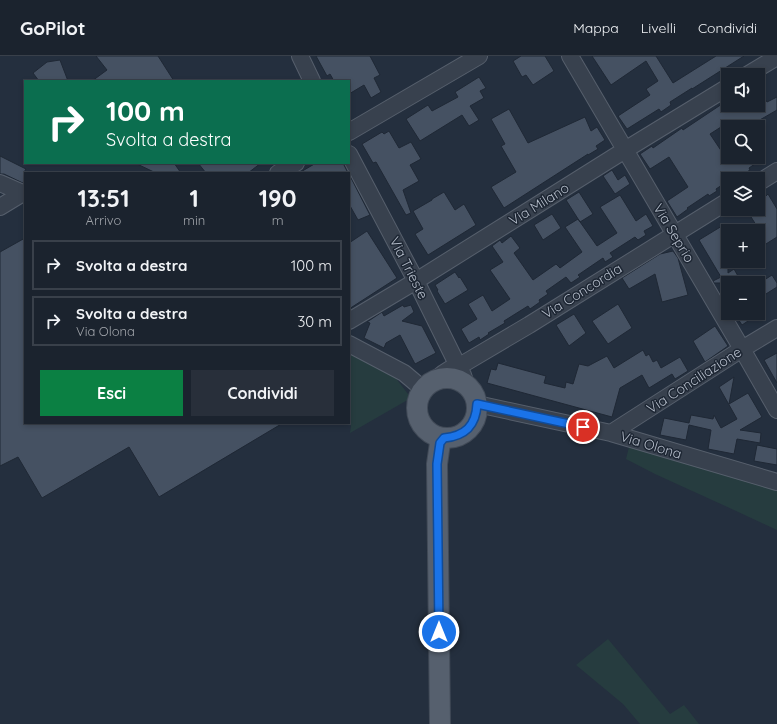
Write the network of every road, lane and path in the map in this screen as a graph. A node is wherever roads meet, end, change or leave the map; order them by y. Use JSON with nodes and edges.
{"nodes":[{"id":1,"x":479,"y":56,"type":"edge"},
{"id":2,"x":570,"y":56,"type":"edge"},
{"id":3,"x":777,"y":56,"type":"edge"},
{"id":4,"x":306,"y":58,"type":"edge"},
{"id":5,"x":758,"y":68,"type":"edge"},
{"id":6,"x":312,"y":80,"type":"edge"},
{"id":7,"x":721,"y":90,"type":"edge"},
{"id":8,"x":350,"y":131,"type":"edge"},
{"id":9,"x":625,"y":150,"type":"junction"},
{"id":10,"x":350,"y":156,"type":"edge"},
{"id":11,"x":294,"y":164,"type":"edge"},
{"id":12,"x":777,"y":171,"type":"edge"},
{"id":13,"x":280,"y":172,"type":"edge"},
{"id":14,"x":765,"y":179,"type":"edge"},
{"id":15,"x":0,"y":183,"type":"edge"},
{"id":16,"x":24,"y":194,"type":"edge"},
{"id":17,"x":721,"y":206,"type":"edge"},
{"id":18,"x":0,"y":207,"type":"edge"},
{"id":19,"x":675,"y":234,"type":"junction"},
{"id":20,"x":416,"y":281,"type":"junction"},
{"id":21,"x":350,"y":320,"type":"edge"},
{"id":22,"x":777,"y":328,"type":"edge"},
{"id":23,"x":350,"y":345,"type":"edge"},
{"id":24,"x":742,"y":349,"type":"junction"},
{"id":25,"x":458,"y":365,"type":"junction"},
{"id":26,"x":429,"y":384,"type":"junction"},
{"id":27,"x":466,"y":384,"type":"junction"},
{"id":28,"x":477,"y":404,"type":"junction"},
{"id":29,"x":777,"y":410,"type":"edge"},
{"id":30,"x":611,"y":433,"type":"junction"},
{"id":31,"x":444,"y":438,"type":"junction"},
{"id":32,"x":777,"y":482,"type":"edge"},
{"id":33,"x":440,"y":724,"type":"edge"}],
"edges":[{"from":1,"to":8,"type":"street"},
{"from":2,"to":9,"type":"street","name":"Via Seprio"},
{"from":3,"to":5,"type":"street"},
{"from":4,"to":6,"type":"street"},
{"from":7,"to":9,"type":"street","name":"Via Milano"},
{"from":9,"to":19,"type":"street","name":"Via Seprio"},
{"from":9,"to":20,"type":"street","name":"Via Milano"},
{"from":10,"to":20,"type":"street","name":"Via Trieste"},
{"from":11,"to":13,"type":"street"},
{"from":12,"to":14,"type":"street"},
{"from":15,"to":16,"type":"street"},
{"from":16,"to":18,"type":"street"},
{"from":17,"to":19,"type":"street","name":"Via Concordia"},
{"from":19,"to":24,"type":"street","name":"Via Seprio"},
{"from":19,"to":25,"type":"street","name":"Via Concordia"},
{"from":20,"to":21,"type":"street","name":"Via Milano"},
{"from":20,"to":25,"type":"street","name":"Via Trieste"},
{"from":22,"to":24,"type":"street","name":"Via Conciliazione"},
{"from":23,"to":26,"type":"street"},
{"from":24,"to":29,"type":"street","name":"Via Seprio"},
{"from":24,"to":30,"type":"street","name":"Via Conciliazione"},
{"from":25,"to":26,"type":"street","name":"Via Concordia"},
{"from":25,"to":27,"type":"street","name":"Via Trieste"},
{"from":26,"to":27,"type":"main road"},
{"from":26,"to":31,"type":"main road"},
{"from":27,"to":28,"type":"main road"},
{"from":28,"to":30,"type":"street","name":"Via Olona"},
{"from":28,"to":31,"type":"main road"},
{"from":30,"to":32,"type":"street","name":"Via Olona"},
{"from":31,"to":33,"type":"main road"}]}
